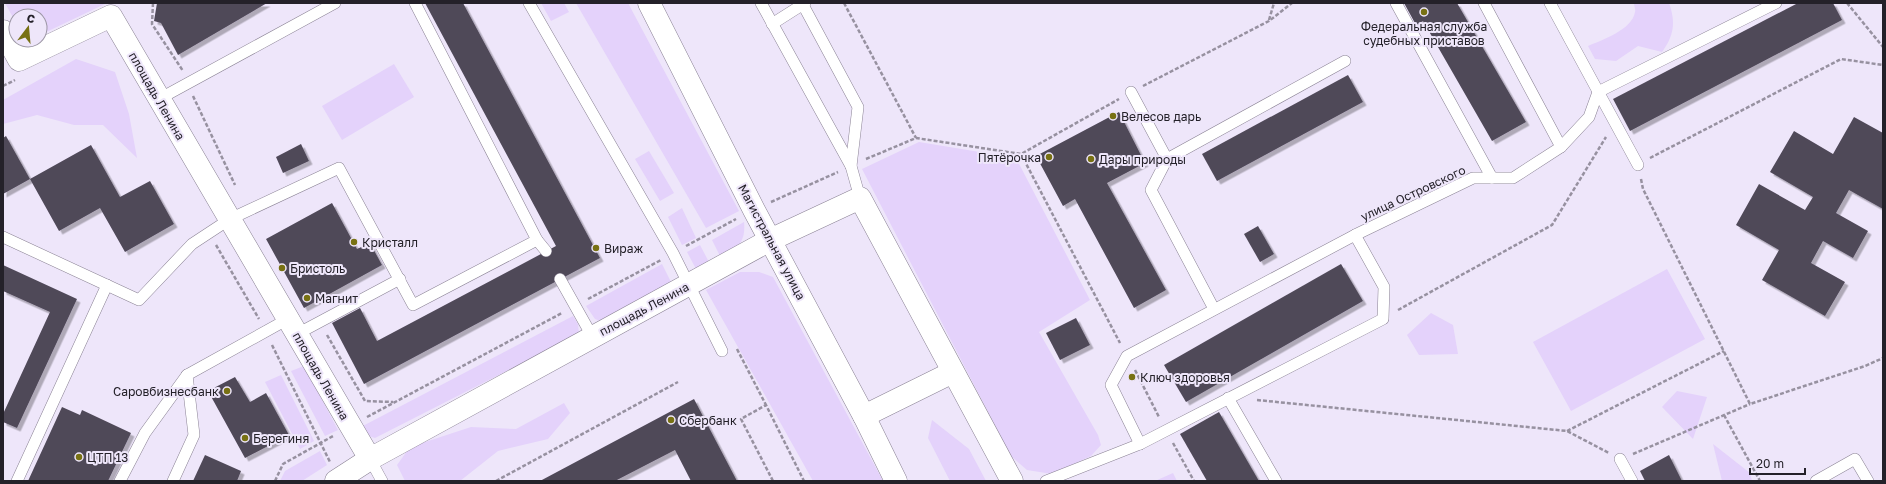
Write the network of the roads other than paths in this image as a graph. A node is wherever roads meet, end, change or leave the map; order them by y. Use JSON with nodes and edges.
{"nodes":[{"id":1,"x":335,"y":3,"type":"edge"},
{"id":2,"x":415,"y":3,"type":"edge"},
{"id":3,"x":529,"y":3,"type":"edge"},
{"id":4,"x":649,"y":3,"type":"edge"},
{"id":5,"x":761,"y":3,"type":"edge"},
{"id":6,"x":804,"y":3,"type":"edge"},
{"id":7,"x":1396,"y":3,"type":"edge"},
{"id":8,"x":1484,"y":3,"type":"edge"},
{"id":9,"x":1550,"y":3,"type":"edge"},
{"id":10,"x":1776,"y":3,"type":"edge"},
{"id":11,"x":772,"y":24,"type":"junction"},
{"id":12,"x":3,"y":31,"type":"edge"},
{"id":13,"x":1345,"y":61,"type":"dead end"},
{"id":14,"x":1131,"y":92,"type":"road end"},
{"id":15,"x":1598,"y":92,"type":"junction"},
{"id":16,"x":159,"y":99,"type":"junction"},
{"id":17,"x":1561,"y":147,"type":"junction"},
{"id":18,"x":1167,"y":159,"type":"junction"},
{"id":19,"x":1638,"y":165,"type":"road end"},
{"id":20,"x":851,"y":166,"type":"junction"},
{"id":21,"x":1492,"y":178,"type":"junction"},
{"id":22,"x":860,"y":198,"type":"junction"},
{"id":23,"x":230,"y":220,"type":"junction"},
{"id":24,"x":1355,"y":234,"type":"junction"},
{"id":25,"x":3,"y":237,"type":"edge"},
{"id":26,"x":537,"y":240,"type":"junction"},
{"id":27,"x":770,"y":240,"type":"junction"},
{"id":28,"x":546,"y":251,"type":"dead end"},
{"id":29,"x":400,"y":279,"type":"junction"},
{"id":30,"x":560,"y":279,"type":"dead end"},
{"id":31,"x":690,"y":284,"type":"junction"},
{"id":32,"x":107,"y":285,"type":"junction"},
{"id":33,"x":1214,"y":309,"type":"junction"},
{"id":34,"x":293,"y":327,"type":"junction"},
{"id":35,"x":592,"y":336,"type":"junction"},
{"id":36,"x":722,"y":351,"type":"dead end"},
{"id":37,"x":953,"y":372,"type":"junction"},
{"id":38,"x":187,"y":375,"type":"junction"},
{"id":39,"x":1228,"y":398,"type":"junction"},
{"id":40,"x":864,"y":416,"type":"junction"},
{"id":41,"x":1140,"y":444,"type":"junction"},
{"id":42,"x":370,"y":459,"type":"junction"},
{"id":43,"x":1620,"y":459,"type":"road end"},
{"id":44,"x":337,"y":480,"type":"edge"},
{"id":45,"x":17,"y":481,"type":"edge"},
{"id":46,"x":120,"y":481,"type":"edge"},
{"id":47,"x":173,"y":481,"type":"edge"},
{"id":48,"x":382,"y":481,"type":"edge"},
{"id":49,"x":896,"y":481,"type":"edge"},
{"id":50,"x":1012,"y":481,"type":"edge"},
{"id":51,"x":1046,"y":481,"type":"edge"},
{"id":52,"x":1276,"y":481,"type":"edge"},
{"id":53,"x":1632,"y":481,"type":"edge"},
{"id":54,"x":1816,"y":481,"type":"edge"},
{"id":55,"x":1868,"y":481,"type":"edge"}],
"edges":[{"from":1,"to":16,"type":"lane"},
{"from":2,"to":26,"type":"lane"},
{"from":3,"to":31,"type":"lane"},
{"from":4,"to":27,"type":"street","name":"Магистральная улица"},
{"from":5,"to":11,"type":"lane"},
{"from":6,"to":11,"type":"lane"},
{"from":6,"to":20,"type":"lane"},
{"from":7,"to":21,"type":"lane"},
{"from":8,"to":17,"type":"lane"},
{"from":9,"to":15,"type":"lane"},
{"from":10,"to":15,"type":"lane"},
{"from":11,"to":20,"type":"lane"},
{"from":12,"to":16,"type":"street","name":"площадь Ленина"},
{"from":13,"to":18,"type":"lane"},
{"from":14,"to":18,"type":"lane"},
{"from":15,"to":17,"type":"lane","name":"улица Островского"},
{"from":15,"to":19,"type":"lane"},
{"from":16,"to":23,"type":"street","name":"площадь Ленина"},
{"from":17,"to":21,"type":"lane","name":"улица Островского"},
{"from":18,"to":33,"type":"lane"},
{"from":20,"to":22,"type":"lane"},
{"from":21,"to":24,"type":"lane","name":"улица Островского"},
{"from":22,"to":27,"type":"street","name":"площадь Ленина"},
{"from":22,"to":37,"type":"street"},
{"from":23,"to":29,"type":"lane"},
{"from":23,"to":32,"type":"lane"},
{"from":23,"to":34,"type":"street","name":"площадь Ленина"},
{"from":24,"to":33,"type":"lane","name":"улица Островского"},
{"from":24,"to":39,"type":"lane"},
{"from":25,"to":32,"type":"lane"},
{"from":26,"to":28,"type":"lane"},
{"from":26,"to":29,"type":"lane"},
{"from":27,"to":31,"type":"street","name":"площадь Ленина"},
{"from":27,"to":40,"type":"street","name":"Магистральная улица"},
{"from":29,"to":34,"type":"lane"},
{"from":30,"to":35,"type":"lane"},
{"from":31,"to":35,"type":"street","name":"площадь Ленина"},
{"from":31,"to":36,"type":"lane"},
{"from":32,"to":45,"type":"lane"},
{"from":33,"to":41,"type":"lane","name":"улица Островского"},
{"from":34,"to":38,"type":"lane"},
{"from":34,"to":42,"type":"street","name":"площадь Ленина"},
{"from":35,"to":42,"type":"street","name":"площадь Ленина"},
{"from":37,"to":40,"type":"street"},
{"from":37,"to":50,"type":"street"},
{"from":38,"to":46,"type":"lane"},
{"from":38,"to":47,"type":"lane"},
{"from":39,"to":41,"type":"lane"},
{"from":39,"to":52,"type":"lane"},
{"from":40,"to":49,"type":"street","name":"Магистральная улица"},
{"from":41,"to":51,"type":"lane"},
{"from":42,"to":44,"type":"street"},
{"from":42,"to":48,"type":"lane"},
{"from":43,"to":53,"type":"lane"},
{"from":54,"to":55,"type":"lane"}]}
